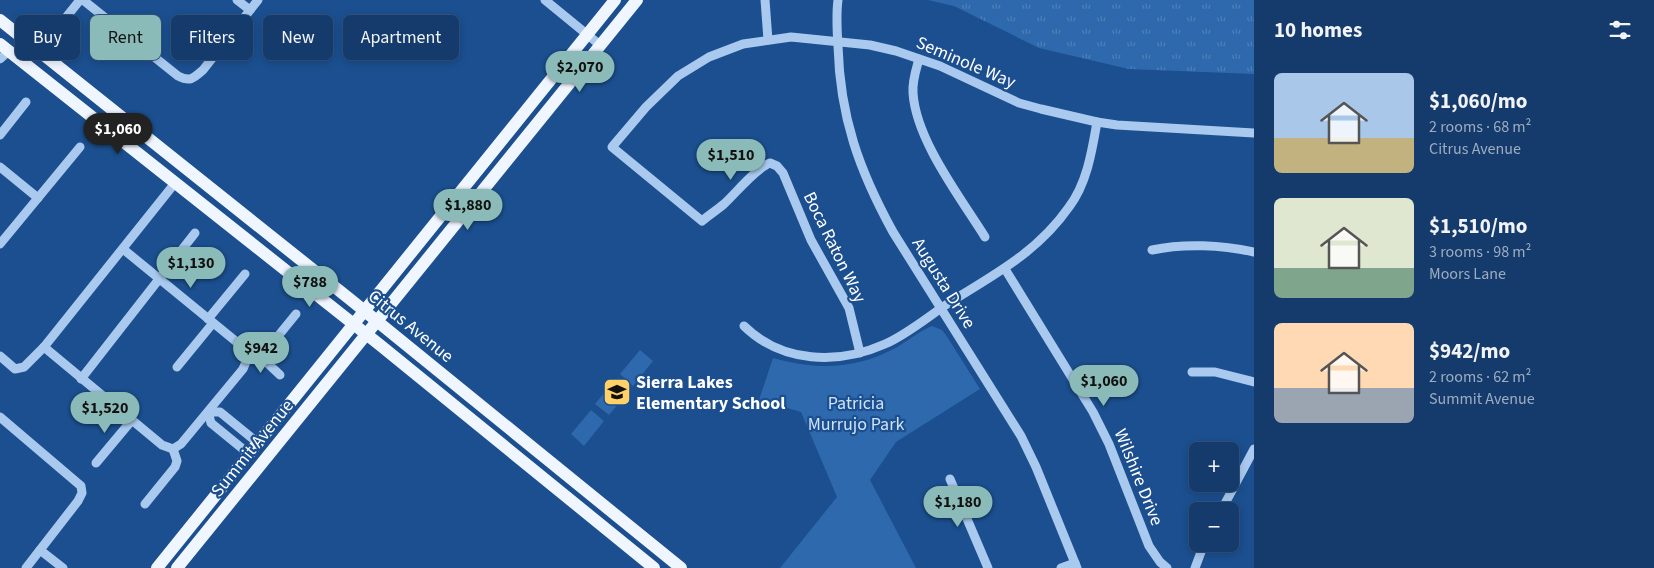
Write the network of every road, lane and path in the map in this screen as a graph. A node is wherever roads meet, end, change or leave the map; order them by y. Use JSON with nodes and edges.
{"nodes":[{"id":1,"x":82,"y":0,"type":"edge"},
{"id":2,"x":237,"y":0,"type":"edge"},
{"id":3,"x":258,"y":0,"type":"edge"},
{"id":4,"x":545,"y":0,"type":"edge"},
{"id":5,"x":615,"y":0,"type":"edge"},
{"id":6,"x":637,"y":0,"type":"edge"},
{"id":7,"x":765,"y":0,"type":"edge"},
{"id":8,"x":838,"y":0,"type":"edge"},
{"id":9,"x":250,"y":10,"type":"junction"},
{"id":10,"x":69,"y":15,"type":"edge"},
{"id":11,"x":0,"y":20,"type":"edge"},
{"id":12,"x":15,"y":32,"type":"edge"},
{"id":13,"x":587,"y":34,"type":"junction"},
{"id":14,"x":768,"y":40,"type":"junction"},
{"id":15,"x":838,"y":42,"type":"junction"},
{"id":16,"x":600,"y":45,"type":"junction"},
{"id":17,"x":2,"y":49,"type":"edge"},
{"id":18,"x":919,"y":59,"type":"junction"},
{"id":19,"x":50,"y":60,"type":"edge"},
{"id":20,"x":26,"y":102,"type":"dead end"},
{"id":21,"x":1098,"y":122,"type":"junction"},
{"id":22,"x":1254,"y":133,"type":"edge"},
{"id":23,"x":0,"y":135,"type":"edge"},
{"id":24,"x":80,"y":147,"type":"dead end"},
{"id":25,"x":770,"y":163,"type":"joint"},
{"id":26,"x":0,"y":167,"type":"edge"},
{"id":27,"x":174,"y":183,"type":"junction"},
{"id":28,"x":38,"y":198,"type":"junction"},
{"id":29,"x":195,"y":233,"type":"dead end"},
{"id":30,"x":985,"y":237,"type":"dead end"},
{"id":31,"x":0,"y":244,"type":"edge"},
{"id":32,"x":123,"y":250,"type":"junction"},
{"id":33,"x":1152,"y":250,"type":"dead end"},
{"id":34,"x":1254,"y":252,"type":"edge"},
{"id":35,"x":1006,"y":269,"type":"junction"},
{"id":36,"x":245,"y":274,"type":"dead end"},
{"id":37,"x":160,"y":279,"type":"junction"},
{"id":38,"x":941,"y":308,"type":"junction"},
{"id":39,"x":365,"y":312,"type":"junction"},
{"id":40,"x":296,"y":314,"type":"dead end"},
{"id":41,"x":210,"y":321,"type":"junction"},
{"id":42,"x":377,"y":322,"type":"junction"},
{"id":43,"x":354,"y":326,"type":"junction"},
{"id":44,"x":744,"y":326,"type":"dead end"},
{"id":45,"x":366,"y":335,"type":"junction"},
{"id":46,"x":44,"y":348,"type":"junction"},
{"id":47,"x":860,"y":353,"type":"junction"},
{"id":48,"x":0,"y":356,"type":"edge"},
{"id":49,"x":248,"y":357,"type":"junction"},
{"id":50,"x":261,"y":358,"type":"junction"},
{"id":51,"x":177,"y":367,"type":"dead end"},
{"id":52,"x":1192,"y":372,"type":"dead end"},
{"id":53,"x":280,"y":375,"type":"dead end"},
{"id":54,"x":81,"y":379,"type":"junction"},
{"id":55,"x":1254,"y":382,"type":"edge"},
{"id":56,"x":208,"y":412,"type":"junction"},
{"id":57,"x":0,"y":417,"type":"edge"},
{"id":58,"x":132,"y":420,"type":"junction"},
{"id":59,"x":230,"y":421,"type":"junction"},
{"id":60,"x":222,"y":432,"type":"junction"},
{"id":61,"x":258,"y":443,"type":"junction"},
{"id":62,"x":173,"y":449,"type":"junction"},
{"id":63,"x":1254,"y":449,"type":"edge"},
{"id":64,"x":249,"y":454,"type":"junction"},
{"id":65,"x":96,"y":462,"type":"dead end"},
{"id":66,"x":950,"y":480,"type":"dead end"},
{"id":67,"x":1226,"y":502,"type":"edge"},
{"id":68,"x":145,"y":504,"type":"dead end"},
{"id":69,"x":40,"y":550,"type":"junction"},
{"id":70,"x":1201,"y":552,"type":"edge"},
{"id":71,"x":1076,"y":565,"type":"edge"},
{"id":72,"x":26,"y":568,"type":"edge"},
{"id":73,"x":63,"y":568,"type":"edge"},
{"id":74,"x":157,"y":568,"type":"edge"},
{"id":75,"x":177,"y":568,"type":"edge"},
{"id":76,"x":654,"y":568,"type":"edge"},
{"id":77,"x":681,"y":568,"type":"edge"},
{"id":78,"x":988,"y":568,"type":"edge"},
{"id":79,"x":1061,"y":568,"type":"edge"},
{"id":80,"x":1167,"y":568,"type":"edge"},
{"id":81,"x":1195,"y":568,"type":"edge"}],
"edges":[{"from":1,"to":9,"type":"street"},
{"from":1,"to":10,"type":"street"},
{"from":2,"to":9,"type":"street"},
{"from":3,"to":9,"type":"street"},
{"from":4,"to":13,"type":"street"},
{"from":5,"to":13,"type":"main road","name":"Summit Avenue"},
{"from":6,"to":16,"type":"main road","name":"Summit Avenue"},
{"from":7,"to":14,"type":"street"},
{"from":8,"to":15,"type":"street","name":"Augusta Drive"},
{"from":11,"to":12,"type":"main road","name":"Citrus Avenue"},
{"from":13,"to":16,"type":"street"},
{"from":13,"to":39,"type":"main road","name":"Summit Avenue"},
{"from":14,"to":15,"type":"street","name":"Seminole Way"},
{"from":14,"to":25,"type":"street","name":"Seminole Way"},
{"from":15,"to":18,"type":"street","name":"Seminole Way"},
{"from":15,"to":38,"type":"street","name":"Augusta Drive"},
{"from":16,"to":42,"type":"main road","name":"Summit Avenue"},
{"from":17,"to":27,"type":"main road","name":"Citrus Avenue"},
{"from":18,"to":21,"type":"street","name":"Seminole Way"},
{"from":18,"to":30,"type":"street"},
{"from":19,"to":39,"type":"main road","name":"Citrus Avenue"},
{"from":20,"to":23,"type":"street"},
{"from":21,"to":22,"type":"street","name":"Seminole Way"},
{"from":21,"to":35,"type":"street"},
{"from":24,"to":28,"type":"street"},
{"from":25,"to":47,"type":"street","name":"Boca Raton Way"},
{"from":26,"to":28,"type":"street"},
{"from":27,"to":32,"type":"street"},
{"from":27,"to":43,"type":"main road","name":"Citrus Avenue"},
{"from":28,"to":31,"type":"street"},
{"from":29,"to":37,"type":"street"},
{"from":32,"to":37,"type":"street"},
{"from":32,"to":46,"type":"street"},
{"from":33,"to":34,"type":"street"},
{"from":35,"to":38,"type":"street"},
{"from":35,"to":80,"type":"street","name":"Wilshire Drive"},
{"from":36,"to":41,"type":"street"},
{"from":37,"to":41,"type":"street"},
{"from":37,"to":54,"type":"street"},
{"from":38,"to":47,"type":"street"},
{"from":38,"to":71,"type":"street","name":"Augusta Drive"},
{"from":39,"to":42,"type":"main road","name":"Citrus Avenue"},
{"from":39,"to":43,"type":"main road","name":"Summit Avenue"},
{"from":40,"to":50,"type":"street"},
{"from":41,"to":49,"type":"street"},
{"from":41,"to":51,"type":"street"},
{"from":42,"to":45,"type":"main road","name":"Summit Avenue"},
{"from":42,"to":77,"type":"main road","name":"Citrus Avenue"},
{"from":43,"to":45,"type":"main road","name":"Citrus Avenue"},
{"from":43,"to":61,"type":"main road","name":"Summit Avenue"},
{"from":44,"to":47,"type":"street"},
{"from":45,"to":75,"type":"main road","name":"Summit Avenue"},
{"from":45,"to":76,"type":"main road","name":"Citrus Avenue"},
{"from":46,"to":48,"type":"street"},
{"from":46,"to":54,"type":"street"},
{"from":49,"to":50,"type":"street"},
{"from":49,"to":56,"type":"street"},
{"from":50,"to":53,"type":"street"},
{"from":52,"to":55,"type":"street"},
{"from":54,"to":58,"type":"street"},
{"from":56,"to":59,"type":"street"},
{"from":56,"to":60,"type":"street"},
{"from":56,"to":62,"type":"street"},
{"from":57,"to":69,"type":"street"},
{"from":58,"to":62,"type":"street"},
{"from":58,"to":65,"type":"street"},
{"from":59,"to":60,"type":"street"},
{"from":59,"to":61,"type":"street"},
{"from":60,"to":64,"type":"street"},
{"from":61,"to":64,"type":"main road","name":"Summit Avenue"},
{"from":62,"to":68,"type":"street"},
{"from":63,"to":67,"type":"street"},
{"from":64,"to":74,"type":"main road","name":"Summit Avenue"},
{"from":66,"to":78,"type":"street"},
{"from":69,"to":72,"type":"street"},
{"from":69,"to":73,"type":"street"},
{"from":70,"to":81,"type":"street"},
{"from":71,"to":79,"type":"street"}]}
